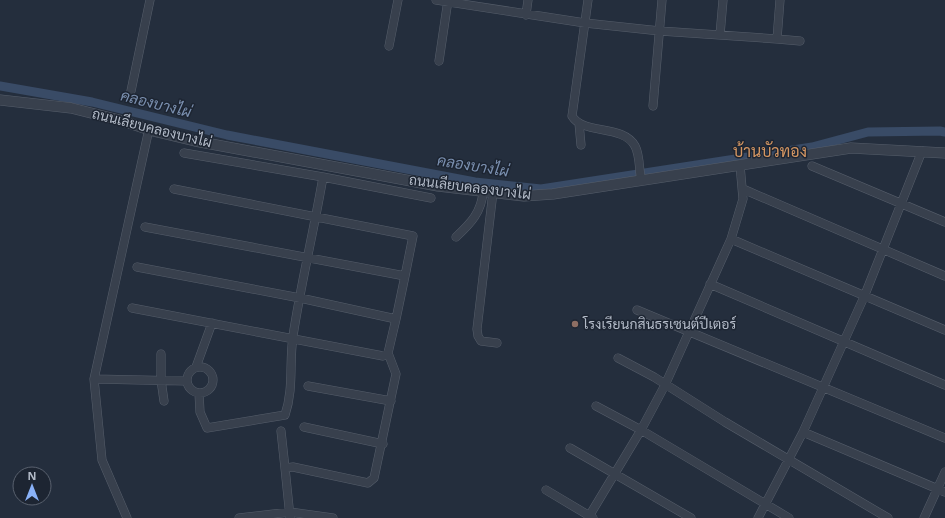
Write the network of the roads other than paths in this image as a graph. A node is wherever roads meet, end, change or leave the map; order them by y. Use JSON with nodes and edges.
{"nodes":[{"id":1,"x":150,"y":0,"type":"edge"},
{"id":2,"x":398,"y":0,"type":"edge"},
{"id":3,"x":436,"y":0,"type":"edge"},
{"id":4,"x":528,"y":0,"type":"edge"},
{"id":5,"x":588,"y":0,"type":"edge"},
{"id":6,"x":662,"y":0,"type":"edge"},
{"id":7,"x":723,"y":0,"type":"edge"},
{"id":8,"x":780,"y":0,"type":"edge"},
{"id":9,"x":448,"y":1,"type":"edge"},
{"id":10,"x":526,"y":15,"type":"junction"},
{"id":11,"x":584,"y":23,"type":"junction"},
{"id":12,"x":660,"y":31,"type":"junction"},
{"id":13,"x":720,"y":35,"type":"junction"},
{"id":14,"x":777,"y":39,"type":"junction"},
{"id":15,"x":800,"y":41,"type":"dead end"},
{"id":16,"x":389,"y":46,"type":"dead end"},
{"id":17,"x":439,"y":62,"type":"dead end"},
{"id":18,"x":130,"y":91,"type":"dead end"},
{"id":19,"x":0,"y":100,"type":"edge"},
{"id":20,"x":653,"y":106,"type":"dead end"},
{"id":21,"x":579,"y":123,"type":"junction"},
{"id":22,"x":148,"y":129,"type":"junction"},
{"id":23,"x":581,"y":145,"type":"dead end"},
{"id":24,"x":922,"y":151,"type":"junction"},
{"id":25,"x":184,"y":153,"type":"dead end"},
{"id":26,"x":945,"y":153,"type":"edge"},
{"id":27,"x":740,"y":165,"type":"junction"},
{"id":28,"x":812,"y":166,"type":"dead end"},
{"id":29,"x":323,"y":177,"type":"junction"},
{"id":30,"x":641,"y":177,"type":"junction"},
{"id":31,"x":174,"y":189,"type":"dead end"},
{"id":32,"x":743,"y":189,"type":"junction"},
{"id":33,"x":483,"y":191,"type":"junction"},
{"id":34,"x":494,"y":192,"type":"junction"},
{"id":35,"x":431,"y":198,"type":"dead end"},
{"id":36,"x":901,"y":204,"type":"junction"},
{"id":37,"x":316,"y":218,"type":"junction"},
{"id":38,"x":945,"y":222,"type":"edge"},
{"id":39,"x":146,"y":227,"type":"dead end"},
{"id":40,"x":456,"y":237,"type":"dead end"},
{"id":41,"x":731,"y":239,"type":"junction"},
{"id":42,"x":884,"y":250,"type":"junction"},
{"id":43,"x":309,"y":257,"type":"junction"},
{"id":44,"x":137,"y":267,"type":"dead end"},
{"id":45,"x":405,"y":276,"type":"junction"},
{"id":46,"x":945,"y":276,"type":"edge"},
{"id":47,"x":710,"y":284,"type":"junction"},
{"id":48,"x":864,"y":297,"type":"junction"},
{"id":49,"x":300,"y":298,"type":"junction"},
{"id":50,"x":132,"y":308,"type":"dead end"},
{"id":51,"x":637,"y":310,"type":"dead end"},
{"id":52,"x":396,"y":319,"type":"junction"},
{"id":53,"x":212,"y":323,"type":"junction"},
{"id":54,"x":945,"y":330,"type":"edge"},
{"id":55,"x":690,"y":331,"type":"junction"},
{"id":56,"x":293,"y":339,"type":"junction"},
{"id":57,"x":843,"y":342,"type":"junction"},
{"id":58,"x":497,"y":344,"type":"dead end"},
{"id":59,"x":388,"y":353,"type":"junction"},
{"id":60,"x":161,"y":354,"type":"dead end"},
{"id":61,"x":618,"y":358,"type":"dead end"},
{"id":62,"x":196,"y":367,"type":"junction"},
{"id":63,"x":94,"y":379,"type":"junction"},
{"id":64,"x":161,"y":380,"type":"junction"},
{"id":65,"x":187,"y":381,"type":"junction"},
{"id":66,"x":945,"y":384,"type":"edge"},
{"id":67,"x":665,"y":385,"type":"junction"},
{"id":68,"x":308,"y":386,"type":"dead end"},
{"id":69,"x":823,"y":387,"type":"junction"},
{"id":70,"x":198,"y":393,"type":"junction"},
{"id":71,"x":164,"y":401,"type":"dead end"},
{"id":72,"x":391,"y":401,"type":"junction"},
{"id":73,"x":596,"y":406,"type":"dead end"},
{"id":74,"x":304,"y":427,"type":"dead end"},
{"id":75,"x":281,"y":430,"type":"dead end"},
{"id":76,"x":641,"y":430,"type":"junction"},
{"id":77,"x":803,"y":432,"type":"junction"},
{"id":78,"x":945,"y":438,"type":"edge"},
{"id":79,"x":382,"y":444,"type":"junction"},
{"id":80,"x":570,"y":448,"type":"dead end"},
{"id":81,"x":790,"y":460,"type":"junction"},
{"id":82,"x":285,"y":468,"type":"junction"},
{"id":83,"x":945,"y":472,"type":"edge"},
{"id":84,"x":615,"y":473,"type":"junction"},
{"id":85,"x":546,"y":490,"type":"dead end"},
{"id":86,"x":941,"y":490,"type":"edge"},
{"id":87,"x":766,"y":505,"type":"junction"},
{"id":88,"x":290,"y":515,"type":"edge"},
{"id":89,"x":590,"y":517,"type":"edge"},
{"id":90,"x":127,"y":518,"type":"edge"},
{"id":91,"x":239,"y":518,"type":"edge"},
{"id":92,"x":333,"y":518,"type":"edge"},
{"id":93,"x":691,"y":518,"type":"edge"},
{"id":94,"x":758,"y":518,"type":"edge"},
{"id":95,"x":789,"y":518,"type":"edge"},
{"id":96,"x":888,"y":518,"type":"edge"},
{"id":97,"x":924,"y":518,"type":"edge"}],
"edges":[{"from":1,"to":18,"type":"street"},
{"from":2,"to":16,"type":"street"},
{"from":3,"to":9,"type":"street"},
{"from":4,"to":10,"type":"street"},
{"from":5,"to":11,"type":"street"},
{"from":6,"to":12,"type":"street"},
{"from":7,"to":13,"type":"street"},
{"from":8,"to":14,"type":"street"},
{"from":9,"to":10,"type":"street"},
{"from":9,"to":17,"type":"street"},
{"from":10,"to":11,"type":"street"},
{"from":11,"to":12,"type":"street"},
{"from":11,"to":21,"type":"street"},
{"from":12,"to":13,"type":"street"},
{"from":12,"to":20,"type":"street"},
{"from":13,"to":14,"type":"street"},
{"from":14,"to":15,"type":"street"},
{"from":19,"to":22,"type":"street","name":"ถนนเลียบคลองบางไผ่"},
{"from":21,"to":23,"type":"street"},
{"from":21,"to":30,"type":"street"},
{"from":22,"to":33,"type":"street","name":"ถนนเลียบคลองบางไผ่"},
{"from":22,"to":63,"type":"street"},
{"from":24,"to":26,"type":"street","name":"ถนนเลียบคลองบางไผ่"},
{"from":24,"to":27,"type":"street","name":"ถนนเลียบคลองบางไผ่"},
{"from":24,"to":36,"type":"street"},
{"from":25,"to":29,"type":"street"},
{"from":27,"to":30,"type":"street","name":"ถนนเลียบคลองบางไผ่"},
{"from":27,"to":32,"type":"street"},
{"from":28,"to":36,"type":"street"},
{"from":29,"to":35,"type":"street"},
{"from":29,"to":37,"type":"street"},
{"from":30,"to":34,"type":"street","name":"ถนนเลียบคลองบางไผ่"},
{"from":31,"to":37,"type":"street"},
{"from":32,"to":41,"type":"street"},
{"from":32,"to":42,"type":"street"},
{"from":33,"to":34,"type":"street","name":"ถนนเลียบคลองบางไผ่"},
{"from":33,"to":40,"type":"street"},
{"from":34,"to":58,"type":"street"},
{"from":36,"to":38,"type":"street"},
{"from":36,"to":42,"type":"street"},
{"from":37,"to":43,"type":"street"},
{"from":37,"to":45,"type":"street"},
{"from":39,"to":43,"type":"street"},
{"from":41,"to":47,"type":"street"},
{"from":41,"to":48,"type":"street"},
{"from":42,"to":46,"type":"street"},
{"from":42,"to":48,"type":"street"},
{"from":43,"to":45,"type":"street"},
{"from":43,"to":49,"type":"street"},
{"from":44,"to":49,"type":"street"},
{"from":45,"to":52,"type":"street"},
{"from":47,"to":55,"type":"street"},
{"from":47,"to":57,"type":"street"},
{"from":48,"to":54,"type":"street"},
{"from":48,"to":57,"type":"street"},
{"from":49,"to":52,"type":"street"},
{"from":49,"to":56,"type":"street"},
{"from":50,"to":53,"type":"street"},
{"from":51,"to":55,"type":"street"},
{"from":52,"to":59,"type":"street"},
{"from":53,"to":56,"type":"street"},
{"from":53,"to":62,"type":"street"},
{"from":55,"to":67,"type":"street"},
{"from":55,"to":69,"type":"street"},
{"from":56,"to":59,"type":"street"},
{"from":56,"to":70,"type":"street"},
{"from":57,"to":66,"type":"street"},
{"from":57,"to":69,"type":"street"},
{"from":59,"to":72,"type":"street"},
{"from":60,"to":64,"type":"street"},
{"from":61,"to":67,"type":"street"},
{"from":62,"to":65,"type":"street"},
{"from":62,"to":70,"type":"street"},
{"from":63,"to":64,"type":"street"},
{"from":63,"to":90,"type":"street"},
{"from":64,"to":65,"type":"street"},
{"from":64,"to":71,"type":"street"},
{"from":65,"to":70,"type":"street"},
{"from":67,"to":76,"type":"street"},
{"from":67,"to":81,"type":"street"},
{"from":68,"to":72,"type":"street"},
{"from":69,"to":77,"type":"street"},
{"from":69,"to":78,"type":"street"},
{"from":72,"to":79,"type":"street"},
{"from":73,"to":76,"type":"street"},
{"from":74,"to":79,"type":"street"},
{"from":75,"to":82,"type":"street"},
{"from":76,"to":84,"type":"street"},
{"from":76,"to":87,"type":"street"},
{"from":77,"to":81,"type":"street"},
{"from":77,"to":86,"type":"street"},
{"from":79,"to":82,"type":"street"},
{"from":80,"to":84,"type":"street"},
{"from":81,"to":87,"type":"street"},
{"from":81,"to":96,"type":"street"},
{"from":82,"to":88,"type":"street"},
{"from":83,"to":86,"type":"street"},
{"from":84,"to":89,"type":"street"},
{"from":84,"to":93,"type":"street"},
{"from":85,"to":89,"type":"street"},
{"from":86,"to":97,"type":"street"},
{"from":87,"to":94,"type":"street"},
{"from":87,"to":95,"type":"street"},
{"from":88,"to":91,"type":"street"},
{"from":88,"to":92,"type":"street"}]}
